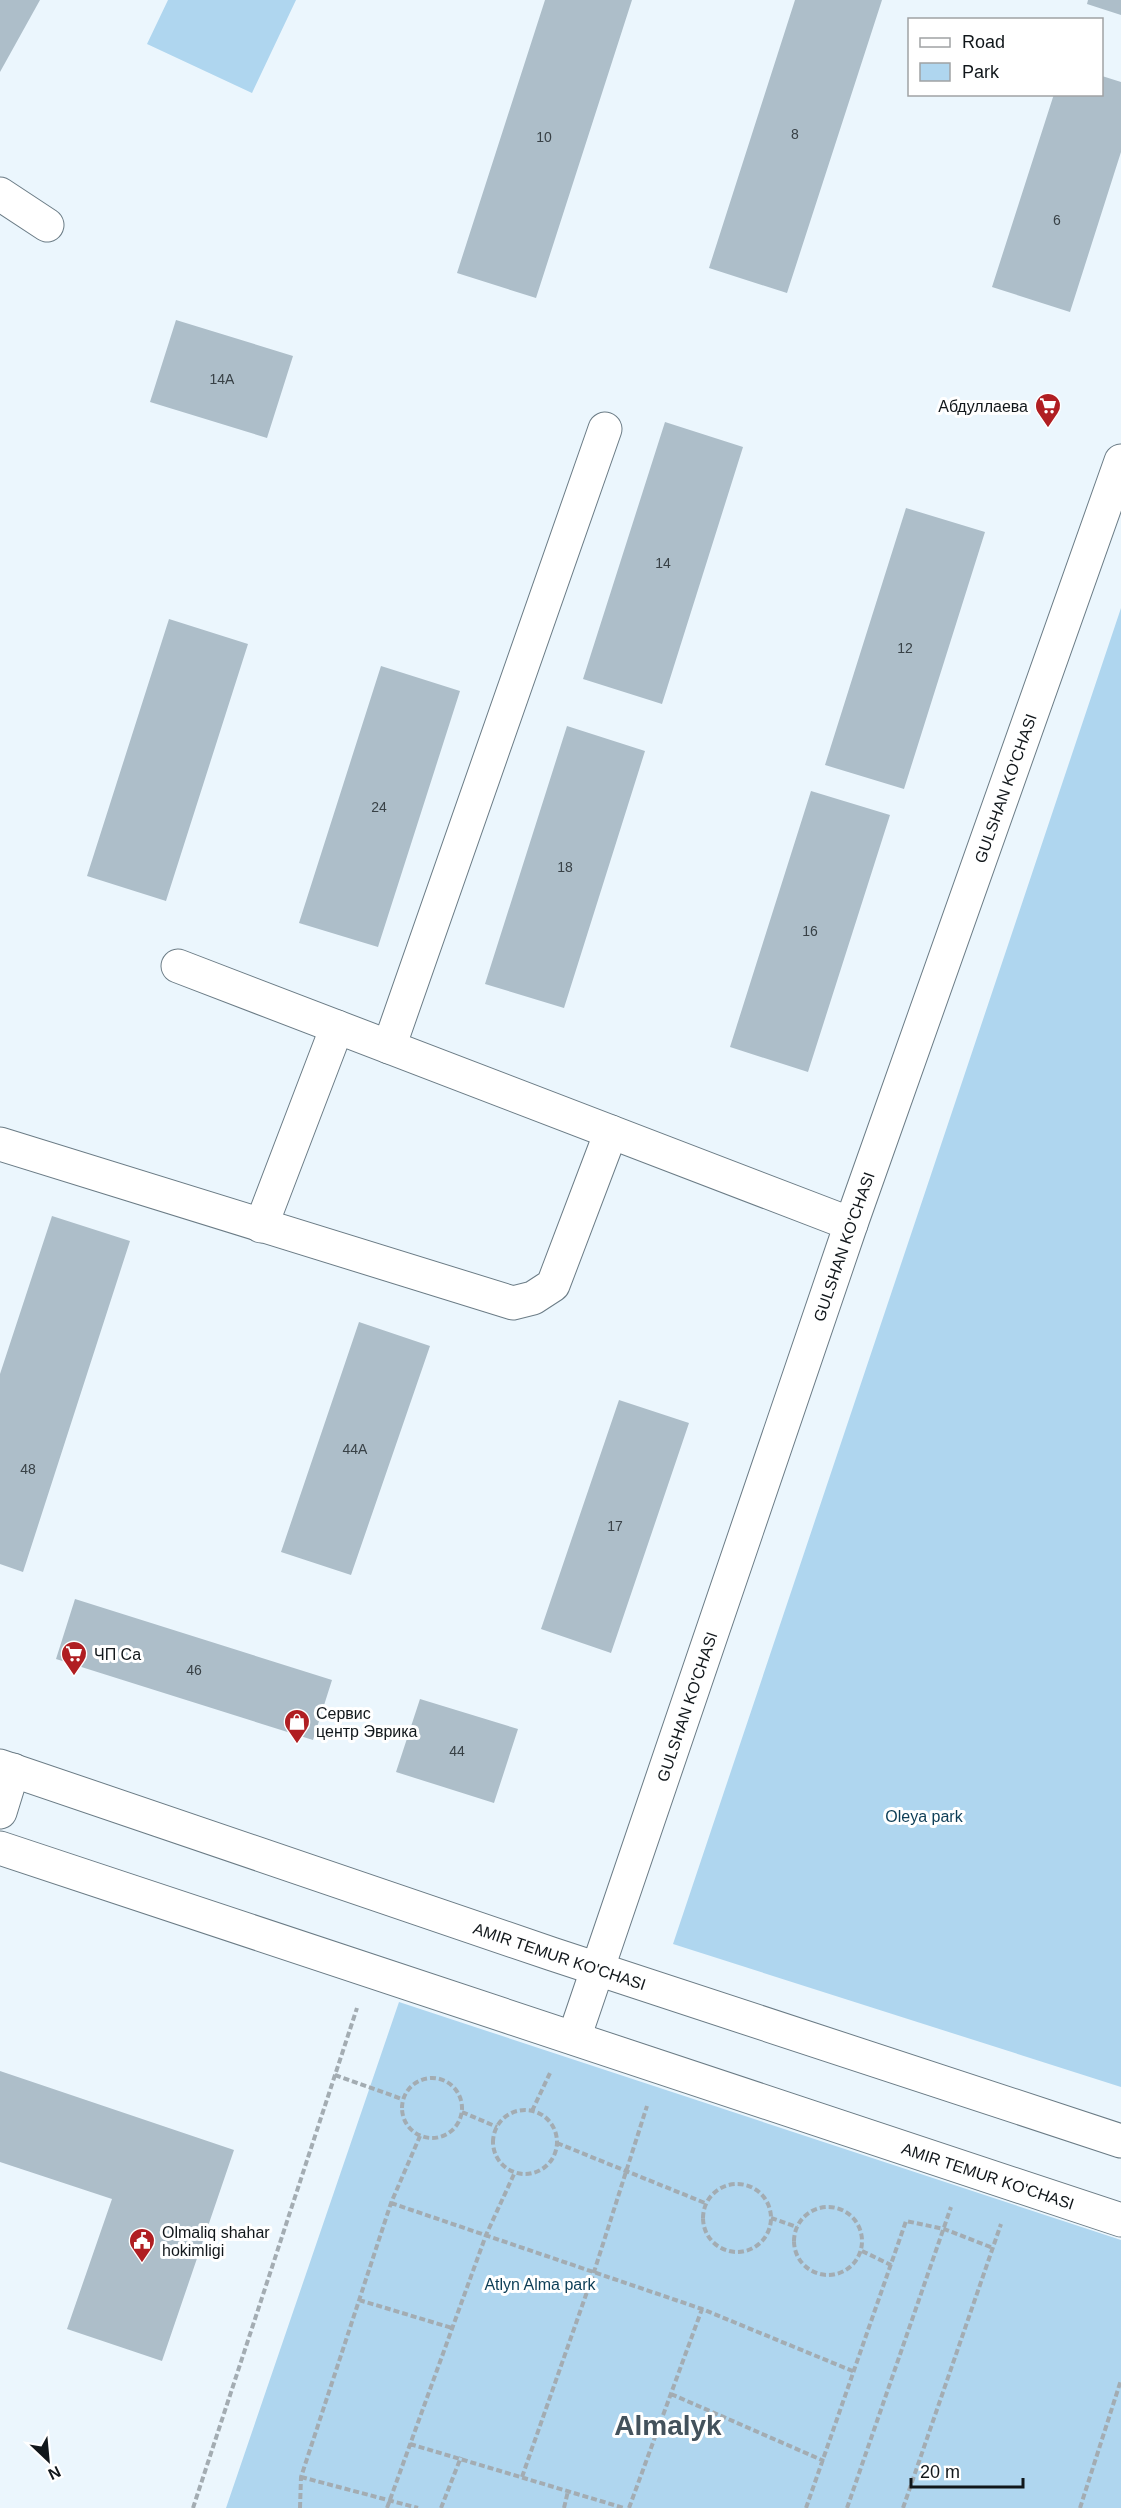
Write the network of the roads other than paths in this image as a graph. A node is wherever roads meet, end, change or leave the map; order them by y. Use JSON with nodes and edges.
{"nodes":[{"id":1,"x":0,"y":194,"type":"edge"},
{"id":2,"x":47,"y":225,"type":"dead end"},
{"id":3,"x":604,"y":429,"type":"dead end"},
{"id":4,"x":1121,"y":461,"type":"edge"},
{"id":5,"x":1111,"y":525,"type":"edge"},
{"id":6,"x":178,"y":966,"type":"dead end"},
{"id":7,"x":337,"y":1027,"type":"junction"},
{"id":8,"x":390,"y":1047,"type":"junction"},
{"id":9,"x":611,"y":1132,"type":"junction"},
{"id":10,"x":0,"y":1144,"type":"edge"},
{"id":11,"x":851,"y":1224,"type":"junction"},
{"id":12,"x":261,"y":1226,"type":"junction"},
{"id":13,"x":6,"y":1768,"type":"edge"},
{"id":14,"x":0,"y":1812,"type":"edge"},
{"id":15,"x":0,"y":1848,"type":"edge"},
{"id":16,"x":597,"y":1969,"type":"junction"},
{"id":17,"x":574,"y":2038,"type":"junction"},
{"id":18,"x":1121,"y":2141,"type":"edge"},
{"id":19,"x":1121,"y":2220,"type":"edge"}],
"edges":[{"from":1,"to":2,"type":"main road"},
{"from":3,"to":8,"type":"main road"},
{"from":4,"to":5,"type":"main road","name":"GULSHAN KO'CHASI"},
{"from":5,"to":11,"type":"main road","name":"GULSHAN KO'CHASI"},
{"from":6,"to":7,"type":"main road"},
{"from":7,"to":8,"type":"main road"},
{"from":7,"to":12,"type":"main road"},
{"from":8,"to":9,"type":"main road"},
{"from":9,"to":11,"type":"main road"},
{"from":9,"to":12,"type":"main road"},
{"from":10,"to":12,"type":"main road"},
{"from":11,"to":16,"type":"main road","name":"GULSHAN KO'CHASI"},
{"from":13,"to":14,"type":"main road"},
{"from":13,"to":16,"type":"main road","name":"AMIR TEMUR KO'CHASI"},
{"from":15,"to":17,"type":"main road","name":"AMIR TEMUR KO'CHASI"},
{"from":16,"to":17,"type":"main road","name":"GULSHAN KO'CHASI"},
{"from":16,"to":18,"type":"main road","name":"AMIR TEMUR KO'CHASI"},
{"from":17,"to":19,"type":"main road","name":"AMIR TEMUR KO'CHASI"}]}
